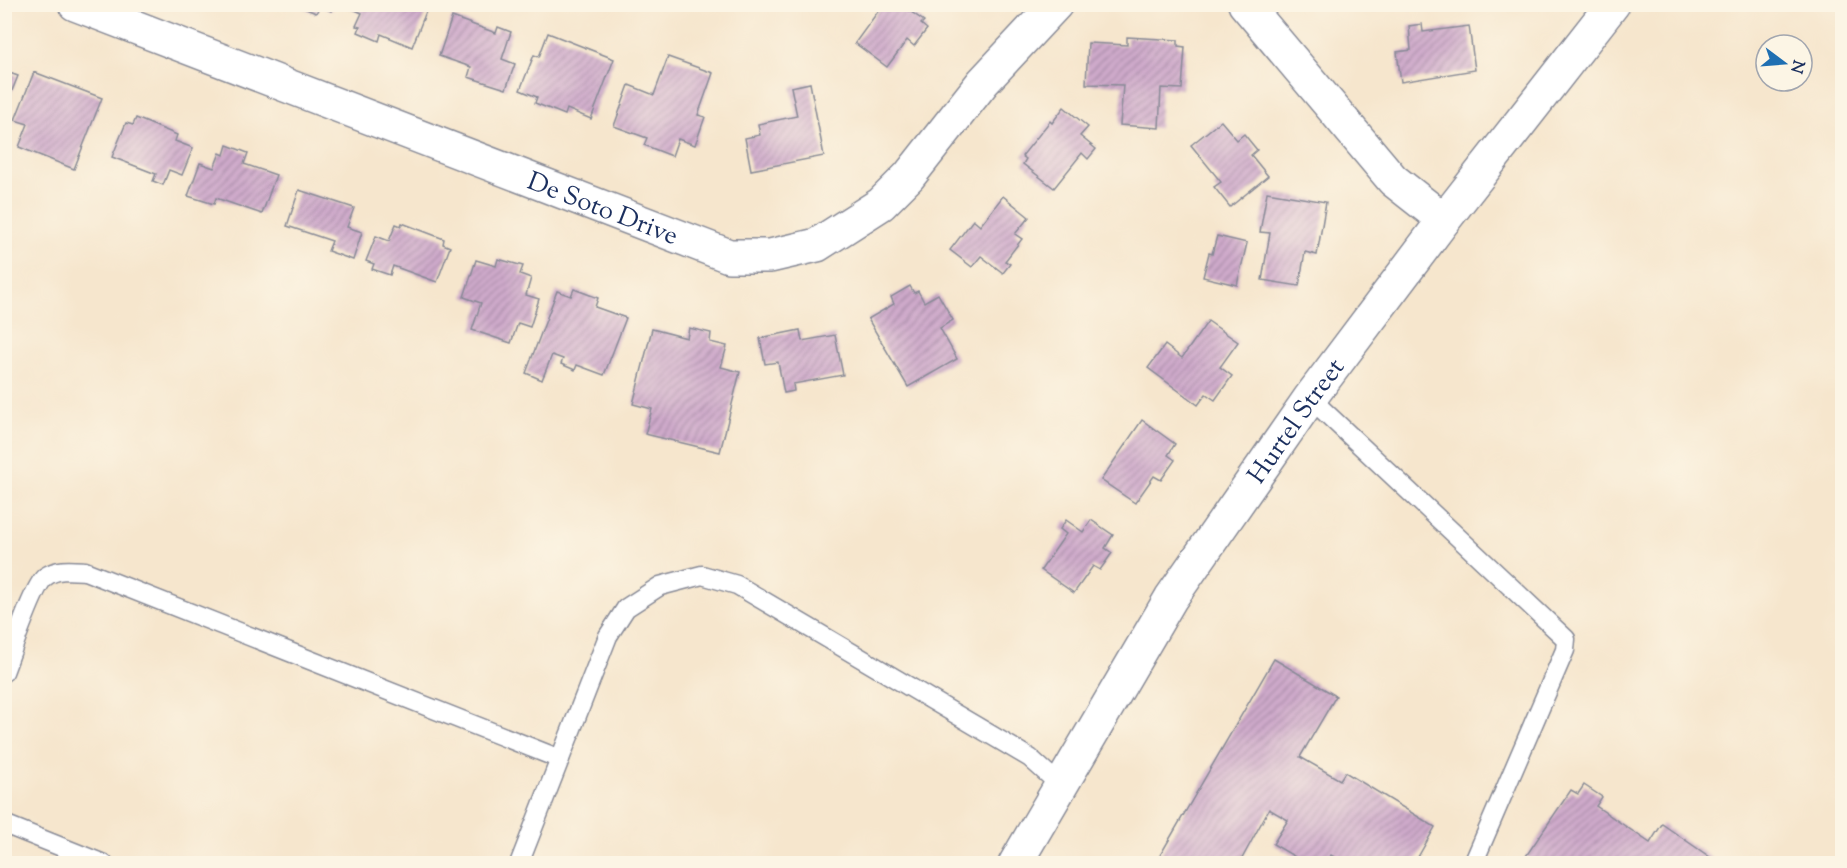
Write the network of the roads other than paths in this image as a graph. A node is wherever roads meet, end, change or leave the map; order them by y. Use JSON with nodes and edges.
{"nodes":[{"id":1,"x":75,"y":4,"type":"edge"},
{"id":2,"x":1056,"y":4,"type":"edge"},
{"id":3,"x":1245,"y":4,"type":"edge"},
{"id":4,"x":1613,"y":4,"type":"edge"},
{"id":5,"x":1444,"y":220,"type":"junction"},
{"id":6,"x":1310,"y":398,"type":"junction"},
{"id":7,"x":4,"y":672,"type":"edge"},
{"id":8,"x":560,"y":759,"type":"junction"},
{"id":9,"x":1060,"y":785,"type":"junction"},
{"id":10,"x":4,"y":824,"type":"edge"},
{"id":11,"x":104,"y":864,"type":"edge"},
{"id":12,"x":519,"y":864,"type":"edge"},
{"id":13,"x":1015,"y":864,"type":"edge"},
{"id":14,"x":1473,"y":864,"type":"edge"}],
"edges":[{"from":1,"to":2,"type":"street","name":"De Soto Drive"},
{"from":3,"to":5,"type":"street"},
{"from":4,"to":5,"type":"street","name":"Hurtel Street"},
{"from":5,"to":6,"type":"street","name":"Hurtel Street"},
{"from":6,"to":9,"type":"street","name":"Hurtel Street"},
{"from":6,"to":14,"type":"lane"},
{"from":7,"to":8,"type":"lane"},
{"from":8,"to":9,"type":"lane"},
{"from":8,"to":12,"type":"lane"},
{"from":9,"to":13,"type":"street","name":"Hurtel Street"},
{"from":10,"to":11,"type":"lane"}]}
